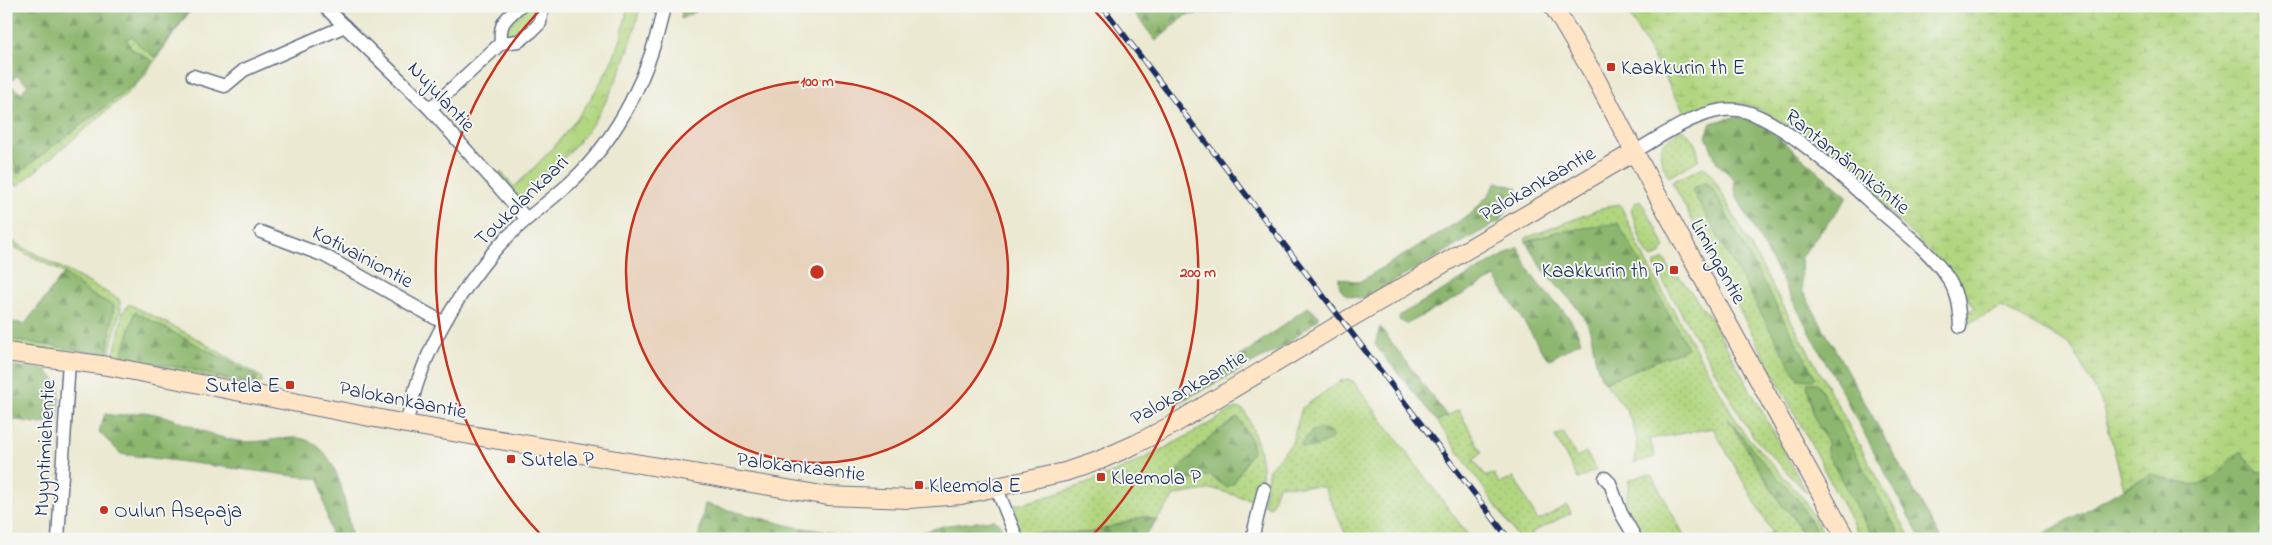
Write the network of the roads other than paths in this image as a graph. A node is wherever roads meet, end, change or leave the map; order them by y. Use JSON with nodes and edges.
{"nodes":[{"id":1,"x":324,"y":6,"type":"edge"},
{"id":2,"x":520,"y":6,"type":"edge"},
{"id":3,"x":542,"y":6,"type":"edge"},
{"id":4,"x":664,"y":6,"type":"edge"},
{"id":5,"x":1553,"y":6,"type":"edge"},
{"id":6,"x":345,"y":26,"type":"junction"},
{"id":7,"x":501,"y":43,"type":"junction"},
{"id":8,"x":194,"y":76,"type":"dead end"},
{"id":9,"x":430,"y":110,"type":"junction"},
{"id":10,"x":1634,"y":152,"type":"junction"},
{"id":11,"x":526,"y":218,"type":"junction"},
{"id":12,"x":261,"y":232,"type":"dead end"},
{"id":13,"x":444,"y":323,"type":"junction"},
{"id":14,"x":1960,"y":327,"type":"dead end"},
{"id":15,"x":6,"y":352,"type":"edge"},
{"id":16,"x":69,"y":360,"type":"junction"},
{"id":17,"x":406,"y":424,"type":"junction"},
{"id":18,"x":1605,"y":478,"type":"dead end"},
{"id":19,"x":997,"y":489,"type":"junction"},
{"id":20,"x":1264,"y":489,"type":"dead end"},
{"id":21,"x":58,"y":539,"type":"edge"},
{"id":22,"x":1017,"y":539,"type":"edge"},
{"id":23,"x":1252,"y":539,"type":"edge"},
{"id":24,"x":1636,"y":539,"type":"edge"},
{"id":25,"x":1846,"y":539,"type":"edge"}],
"edges":[{"from":1,"to":6,"type":"street","name":"Nujulantie"},
{"from":2,"to":7,"type":"street"},
{"from":3,"to":7,"type":"street"},
{"from":4,"to":11,"type":"street","name":"Toukolankaari"},
{"from":5,"to":10,"type":"main road","name":"Limingantie"},
{"from":6,"to":8,"type":"street"},
{"from":6,"to":9,"type":"street","name":"Nujulantie"},
{"from":7,"to":9,"type":"street"},
{"from":9,"to":11,"type":"street","name":"Nujulantie"},
{"from":10,"to":14,"type":"street","name":"Rantamänniköntie"},
{"from":10,"to":19,"type":"main road","name":"Palokankaantie"},
{"from":10,"to":25,"type":"main road","name":"Limingantie"},
{"from":11,"to":13,"type":"street","name":"Toukolankaari"},
{"from":12,"to":13,"type":"street","name":"Kotivainiontie"},
{"from":13,"to":17,"type":"street","name":"Toukolankaari"},
{"from":15,"to":16,"type":"main road","name":"Palokankaantie"},
{"from":16,"to":17,"type":"main road","name":"Palokankaantie"},
{"from":16,"to":21,"type":"street","name":"Myyntimiehentie"},
{"from":17,"to":19,"type":"main road","name":"Palokankaantie"},
{"from":18,"to":24,"type":"street"},
{"from":19,"to":22,"type":"street"},
{"from":20,"to":23,"type":"street"}]}
